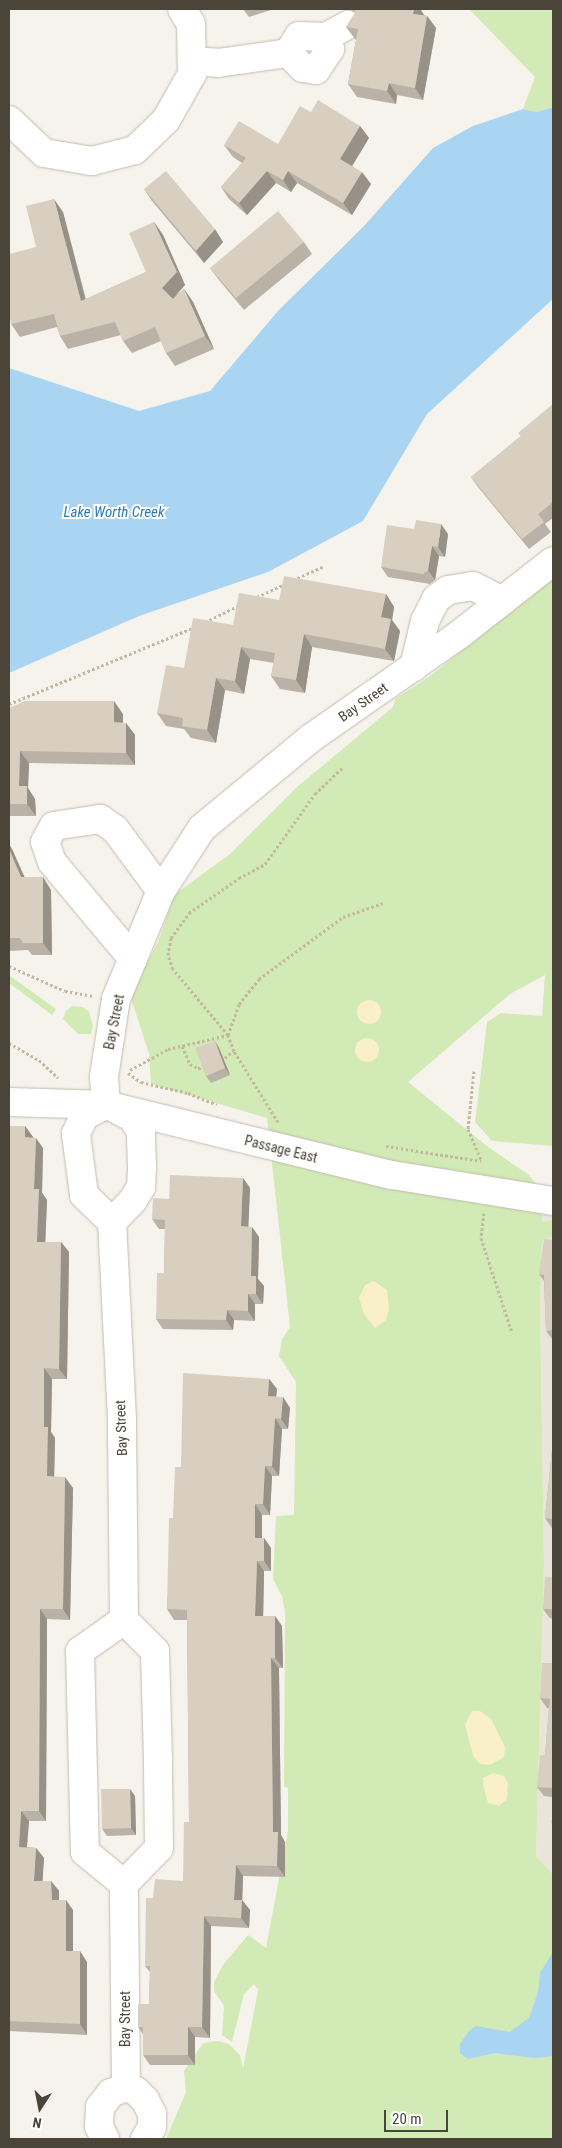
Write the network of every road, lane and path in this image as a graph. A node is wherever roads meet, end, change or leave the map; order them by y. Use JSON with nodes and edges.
{"nodes":[{"id":1,"x":182,"y":9,"type":"edge"},
{"id":2,"x":337,"y":31,"type":"dead end"},
{"id":3,"x":192,"y":61,"type":"junction"},
{"id":4,"x":9,"y":120,"type":"edge"},
{"id":5,"x":553,"y":561,"type":"edge"},
{"id":6,"x":324,"y":566,"type":"dead end"},
{"id":7,"x":254,"y":599,"type":"edge"},
{"id":8,"x":502,"y":601,"type":"junction"},
{"id":9,"x":245,"y":603,"type":"edge"},
{"id":10,"x":414,"y":667,"type":"junction"},
{"id":11,"x":9,"y":704,"type":"edge"},
{"id":12,"x":344,"y":766,"type":"dead end"},
{"id":13,"x":161,"y":891,"type":"junction"},
{"id":14,"x":383,"y":903,"type":"dead end"},
{"id":15,"x":133,"y":959,"type":"junction"},
{"id":16,"x":9,"y":966,"type":"edge"},
{"id":17,"x":116,"y":1000,"type":"junction"},
{"id":18,"x":228,"y":1035,"type":"junction"},
{"id":19,"x":9,"y":1044,"type":"edge"},
{"id":20,"x":182,"y":1046,"type":"junction"},
{"id":21,"x":234,"y":1051,"type":"junction"},
{"id":22,"x":116,"y":1074,"type":"junction"},
{"id":23,"x":65,"y":1078,"type":"dead end"},
{"id":24,"x":9,"y":1102,"type":"edge"},
{"id":25,"x":106,"y":1105,"type":"junction"},
{"id":26,"x":219,"y":1106,"type":"dead end"},
{"id":27,"x":270,"y":1122,"type":"dead end"},
{"id":28,"x":383,"y":1146,"type":"dead end"},
{"id":29,"x":481,"y":1161,"type":"dead end"},
{"id":30,"x":553,"y":1201,"type":"edge"},
{"id":31,"x":112,"y":1222,"type":"junction"},
{"id":32,"x":124,"y":1620,"type":"junction"},
{"id":33,"x":124,"y":1884,"type":"junction"},
{"id":34,"x":126,"y":2088,"type":"junction"},
{"id":35,"x":105,"y":2139,"type":"edge"},
{"id":36,"x":145,"y":2139,"type":"edge"}],
"edges":[{"from":1,"to":3,"type":"lane"},
{"from":2,"to":3,"type":"lane"},
{"from":3,"to":4,"type":"lane"},
{"from":5,"to":8,"type":"lane","name":"Bay Street"},
{"from":6,"to":7,"type":"path"},
{"from":8,"to":10,"type":"lane","name":"Bay Street"},
{"from":8,"to":10,"type":"lane"},
{"from":9,"to":11,"type":"path"},
{"from":10,"to":13,"type":"lane","name":"Bay Street"},
{"from":12,"to":18,"type":"path"},
{"from":13,"to":15,"type":"lane","name":"Bay Street"},
{"from":13,"to":15,"type":"lane"},
{"from":14,"to":18,"type":"path"},
{"from":15,"to":17,"type":"lane","name":"Bay Street"},
{"from":16,"to":17,"type":"path"},
{"from":17,"to":22,"type":"lane","name":"Bay Street"},
{"from":18,"to":20,"type":"path"},
{"from":18,"to":21,"type":"path"},
{"from":19,"to":23,"type":"path"},
{"from":20,"to":21,"type":"path"},
{"from":20,"to":22,"type":"path"},
{"from":21,"to":27,"type":"path"},
{"from":22,"to":25,"type":"lane","name":"Bay Street"},
{"from":22,"to":26,"type":"path"},
{"from":24,"to":25,"type":"lane","name":"Passage East"},
{"from":25,"to":30,"type":"lane","name":"Passage East"},
{"from":25,"to":31,"type":"lane"},
{"from":25,"to":31,"type":"lane"},
{"from":28,"to":29,"type":"path"},
{"from":31,"to":32,"type":"lane","name":"Bay Street"},
{"from":32,"to":33,"type":"lane"},
{"from":32,"to":33,"type":"lane"},
{"from":33,"to":34,"type":"lane","name":"Bay Street"},
{"from":34,"to":35,"type":"lane"},
{"from":34,"to":36,"type":"lane"}]}
